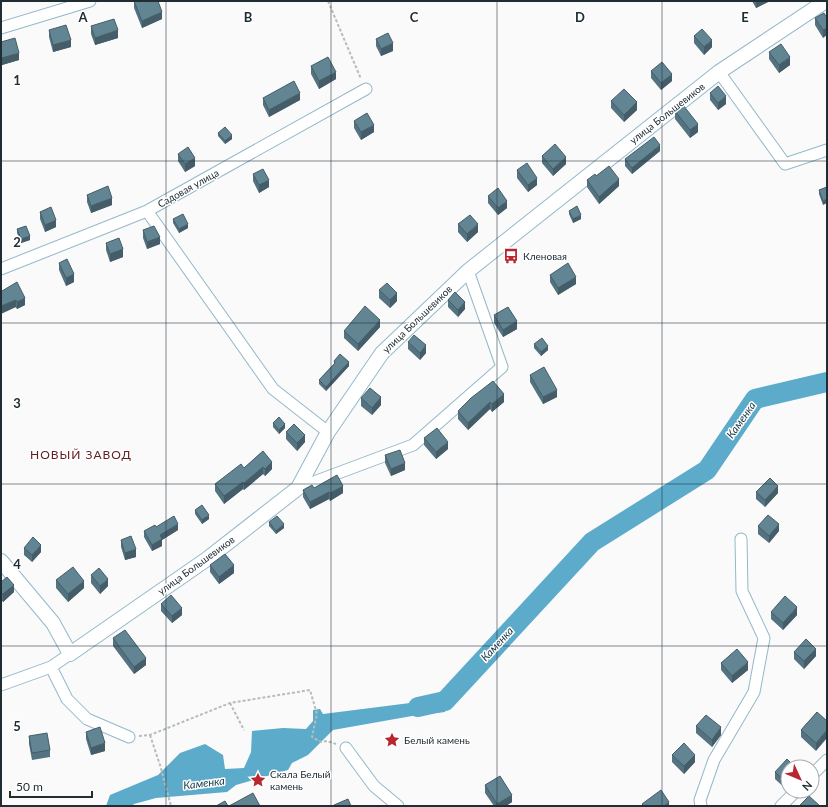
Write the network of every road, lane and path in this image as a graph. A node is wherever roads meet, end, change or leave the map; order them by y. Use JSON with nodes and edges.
{"nodes":[{"id":1,"x":90,"y":1,"type":"edge"},
{"id":2,"x":328,"y":1,"type":"edge"},
{"id":3,"x":826,"y":1,"type":"edge"},
{"id":4,"x":1,"y":28,"type":"edge"},
{"id":5,"x":719,"y":72,"type":"junction"},
{"id":6,"x":366,"y":89,"type":"joint"},
{"id":7,"x":827,"y":150,"type":"edge"},
{"id":8,"x":147,"y":211,"type":"junction"},
{"id":9,"x":1,"y":269,"type":"edge"},
{"id":10,"x":468,"y":270,"type":"junction"},
{"id":11,"x":328,"y":432,"type":"junction"},
{"id":12,"x":298,"y":488,"type":"junction"},
{"id":13,"x":741,"y":539,"type":"dead end"},
{"id":14,"x":1,"y":561,"type":"edge"},
{"id":15,"x":70,"y":654,"type":"junction"},
{"id":16,"x":51,"y":668,"type":"junction"},
{"id":17,"x":1,"y":686,"type":"edge"},
{"id":18,"x":230,"y":702,"type":"junction"},
{"id":19,"x":244,"y":730,"type":"dead end"},
{"id":20,"x":150,"y":735,"type":"junction"},
{"id":21,"x":129,"y":737,"type":"joint"},
{"id":22,"x":327,"y":741,"type":"dead end"},
{"id":23,"x":346,"y":748,"type":"dead end"},
{"id":24,"x":171,"y":806,"type":"edge"},
{"id":25,"x":398,"y":806,"type":"edge"},
{"id":26,"x":701,"y":806,"type":"edge"}],
"edges":[{"from":1,"to":4,"type":"street"},
{"from":2,"to":6,"type":"path"},
{"from":3,"to":5,"type":"street","name":"улица Большевиков"},
{"from":5,"to":7,"type":"street"},
{"from":5,"to":10,"type":"street","name":"улица Большевиков"},
{"from":6,"to":8,"type":"street","name":"Садовая улица"},
{"from":8,"to":9,"type":"street","name":"Садовая улица"},
{"from":8,"to":11,"type":"street"},
{"from":10,"to":11,"type":"street","name":"улица Большевиков"},
{"from":10,"to":12,"type":"street"},
{"from":11,"to":12,"type":"street","name":"улица Большевиков"},
{"from":12,"to":15,"type":"street","name":"улица Большевиков"},
{"from":13,"to":26,"type":"street"},
{"from":14,"to":15,"type":"street"},
{"from":15,"to":16,"type":"street","name":"улица Большевиков"},
{"from":16,"to":17,"type":"street","name":"улица Большевиков"},
{"from":16,"to":21,"type":"street"},
{"from":18,"to":19,"type":"path"},
{"from":18,"to":20,"type":"path"},
{"from":18,"to":22,"type":"path"},
{"from":20,"to":21,"type":"path"},
{"from":20,"to":24,"type":"path"},
{"from":23,"to":25,"type":"street"}]}
